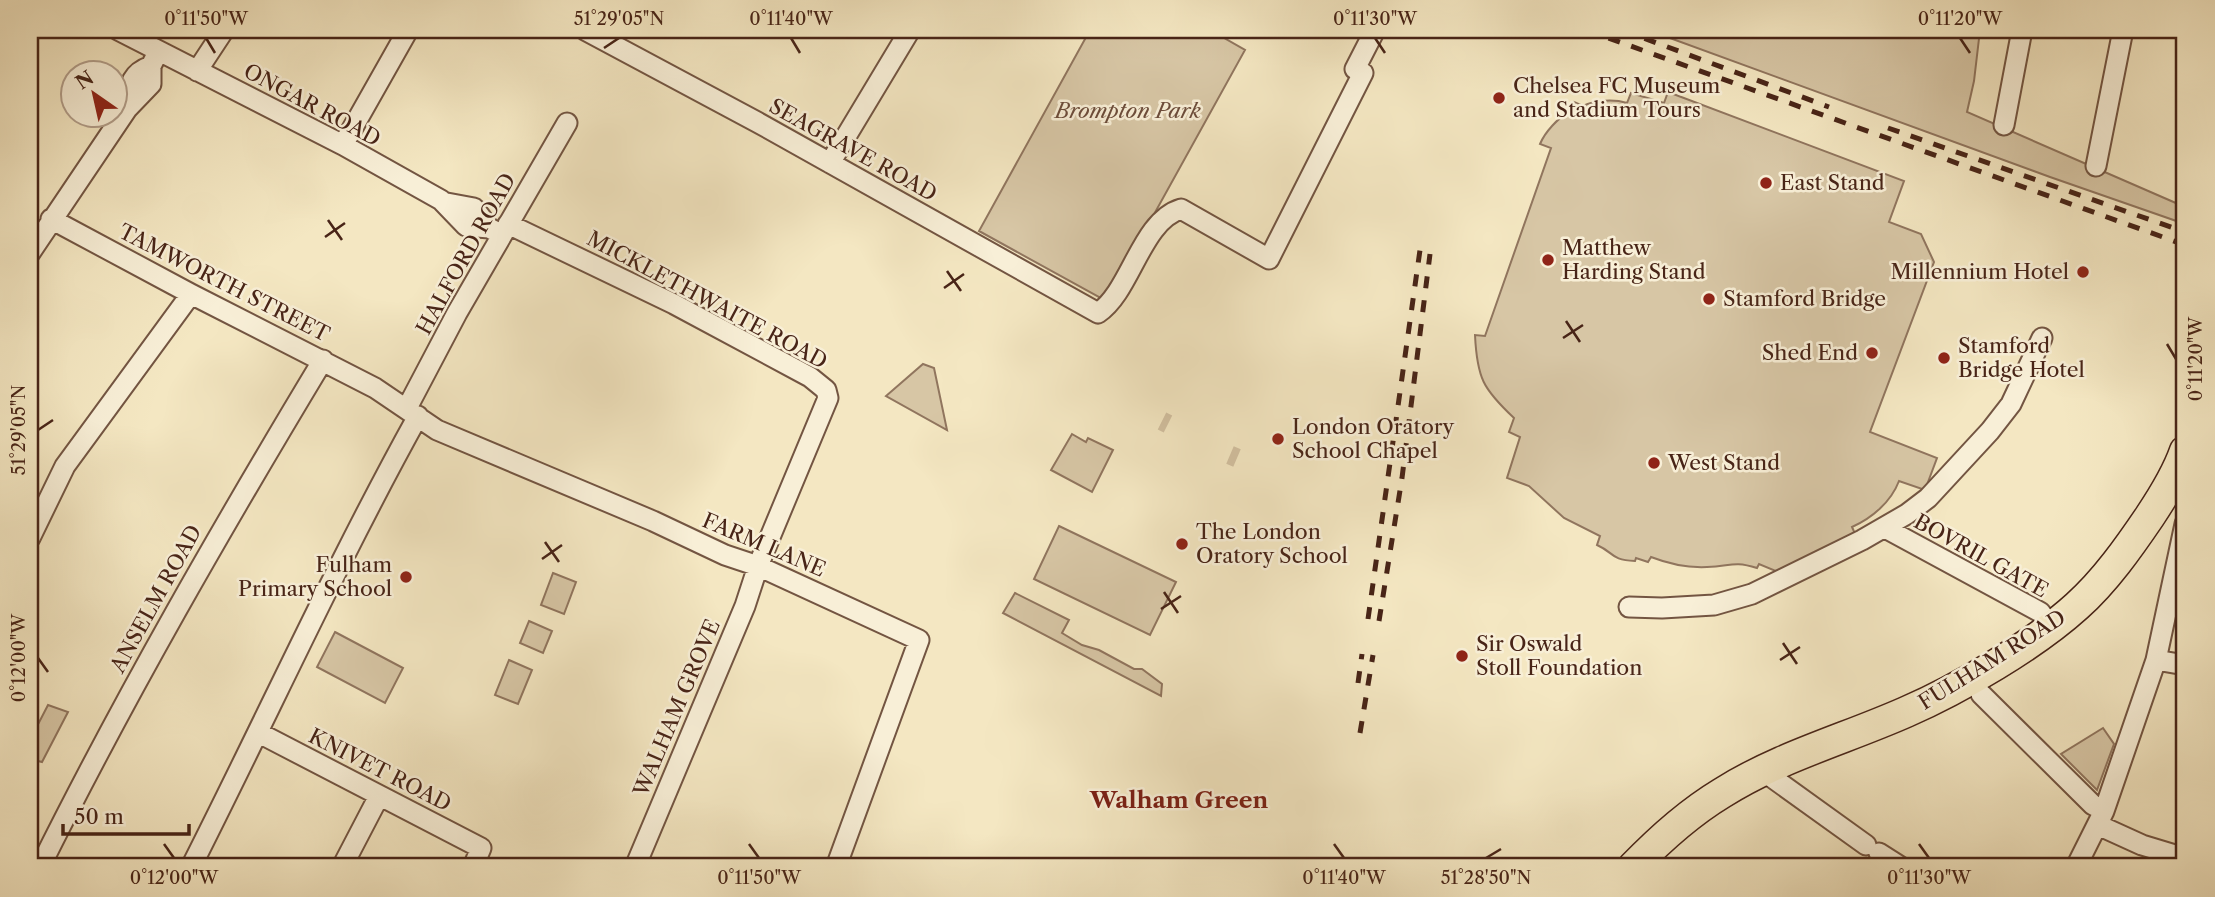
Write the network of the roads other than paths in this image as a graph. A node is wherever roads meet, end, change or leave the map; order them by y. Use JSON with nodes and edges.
{"nodes":[{"id":1,"x":118,"y":30,"type":"edge"},
{"id":2,"x":224,"y":30,"type":"edge"},
{"id":3,"x":408,"y":30,"type":"edge"},
{"id":4,"x":585,"y":30,"type":"edge"},
{"id":5,"x":910,"y":30,"type":"edge"},
{"id":6,"x":1375,"y":30,"type":"edge"},
{"id":7,"x":2022,"y":30,"type":"edge"},
{"id":8,"x":2123,"y":30,"type":"edge"},
{"id":9,"x":154,"y":59,"type":"junction"},
{"id":10,"x":197,"y":71,"type":"junction"},
{"id":11,"x":567,"y":123,"type":"dead end"},
{"id":12,"x":2004,"y":125,"type":"dead end"},
{"id":13,"x":343,"y":145,"type":"junction"},
{"id":14,"x":834,"y":156,"type":"junction"},
{"id":15,"x":2096,"y":166,"type":"dead end"},
{"id":16,"x":51,"y":219,"type":"junction"},
{"id":17,"x":500,"y":229,"type":"junction"},
{"id":18,"x":30,"y":253,"type":"edge"},
{"id":19,"x":191,"y":294,"type":"junction"},
{"id":20,"x":2042,"y":338,"type":"dead end"},
{"id":21,"x":323,"y":360,"type":"junction"},
{"id":22,"x":375,"y":388,"type":"joint"},
{"id":23,"x":413,"y":412,"type":"junction"},
{"id":24,"x":2185,"y":451,"type":"edge"},
{"id":25,"x":2185,"y":524,"type":"edge"},
{"id":26,"x":1885,"y":528,"type":"junction"},
{"id":27,"x":30,"y":538,"type":"edge"},
{"id":28,"x":758,"y":566,"type":"junction"},
{"id":29,"x":1629,"y":607,"type":"dead end"},
{"id":30,"x":2052,"y":627,"type":"junction"},
{"id":31,"x":2156,"y":660,"type":"junction"},
{"id":32,"x":2185,"y":665,"type":"edge"},
{"id":33,"x":1981,"y":694,"type":"dead end"},
{"id":34,"x":259,"y":733,"type":"junction"},
{"id":35,"x":1763,"y":771,"type":"junction"},
{"id":36,"x":379,"y":796,"type":"junction"},
{"id":37,"x":2101,"y":818,"type":"junction"},
{"id":38,"x":2185,"y":858,"type":"edge"},
{"id":39,"x":40,"y":867,"type":"edge"},
{"id":40,"x":191,"y":867,"type":"edge"},
{"id":41,"x":342,"y":867,"type":"edge"},
{"id":42,"x":473,"y":867,"type":"edge"},
{"id":43,"x":635,"y":867,"type":"edge"},
{"id":44,"x":836,"y":867,"type":"edge"},
{"id":45,"x":1633,"y":867,"type":"edge"},
{"id":46,"x":1901,"y":867,"type":"edge"},
{"id":47,"x":2076,"y":867,"type":"edge"}],
"edges":[{"from":1,"to":9,"type":"street","name":"ONGAR ROAD"},
{"from":2,"to":10,"type":"street"},
{"from":3,"to":13,"type":"street"},
{"from":4,"to":14,"type":"street","name":"SEAGRAVE ROAD"},
{"from":5,"to":14,"type":"street"},
{"from":6,"to":14,"type":"street","name":"SEAGRAVE ROAD"},
{"from":7,"to":12,"type":"street"},
{"from":8,"to":15,"type":"street"},
{"from":9,"to":10,"type":"street","name":"ONGAR ROAD"},
{"from":9,"to":16,"type":"street"},
{"from":10,"to":13,"type":"street","name":"ONGAR ROAD"},
{"from":11,"to":17,"type":"street","name":"HALFORD ROAD"},
{"from":13,"to":17,"type":"street","name":"ONGAR ROAD"},
{"from":16,"to":18,"type":"street"},
{"from":16,"to":19,"type":"street","name":"TAMWORTH STREET"},
{"from":17,"to":23,"type":"street","name":"HALFORD ROAD"},
{"from":17,"to":28,"type":"street","name":"MICKLETHWAITE ROAD"},
{"from":19,"to":21,"type":"street","name":"TAMWORTH STREET"},
{"from":19,"to":27,"type":"street"},
{"from":20,"to":26,"type":"street"},
{"from":21,"to":22,"type":"street","name":"TAMWORTH STREET"},
{"from":21,"to":39,"type":"street","name":"ANSELM ROAD"},
{"from":22,"to":23,"type":"street","name":"FARM LANE"},
{"from":23,"to":28,"type":"street","name":"FARM LANE"},
{"from":23,"to":34,"type":"street","name":"HALFORD ROAD"},
{"from":24,"to":30,"type":"main road","name":"FULHAM ROAD"},
{"from":25,"to":31,"type":"street"},
{"from":26,"to":29,"type":"street"},
{"from":26,"to":30,"type":"street","name":"BOVRIL GATE"},
{"from":28,"to":43,"type":"street","name":"WALHAM GROVE"},
{"from":28,"to":44,"type":"street","name":"FARM LANE"},
{"from":30,"to":35,"type":"main road","name":"FULHAM ROAD"},
{"from":31,"to":32,"type":"street"},
{"from":31,"to":37,"type":"street"},
{"from":33,"to":37,"type":"street"},
{"from":34,"to":36,"type":"street","name":"KNIVET ROAD"},
{"from":34,"to":40,"type":"street","name":"HALFORD ROAD"},
{"from":35,"to":45,"type":"main road","name":"FULHAM ROAD"},
{"from":35,"to":46,"type":"street"},
{"from":36,"to":41,"type":"street"},
{"from":36,"to":42,"type":"street","name":"KNIVET ROAD"},
{"from":37,"to":38,"type":"street"},
{"from":37,"to":47,"type":"street"}]}
